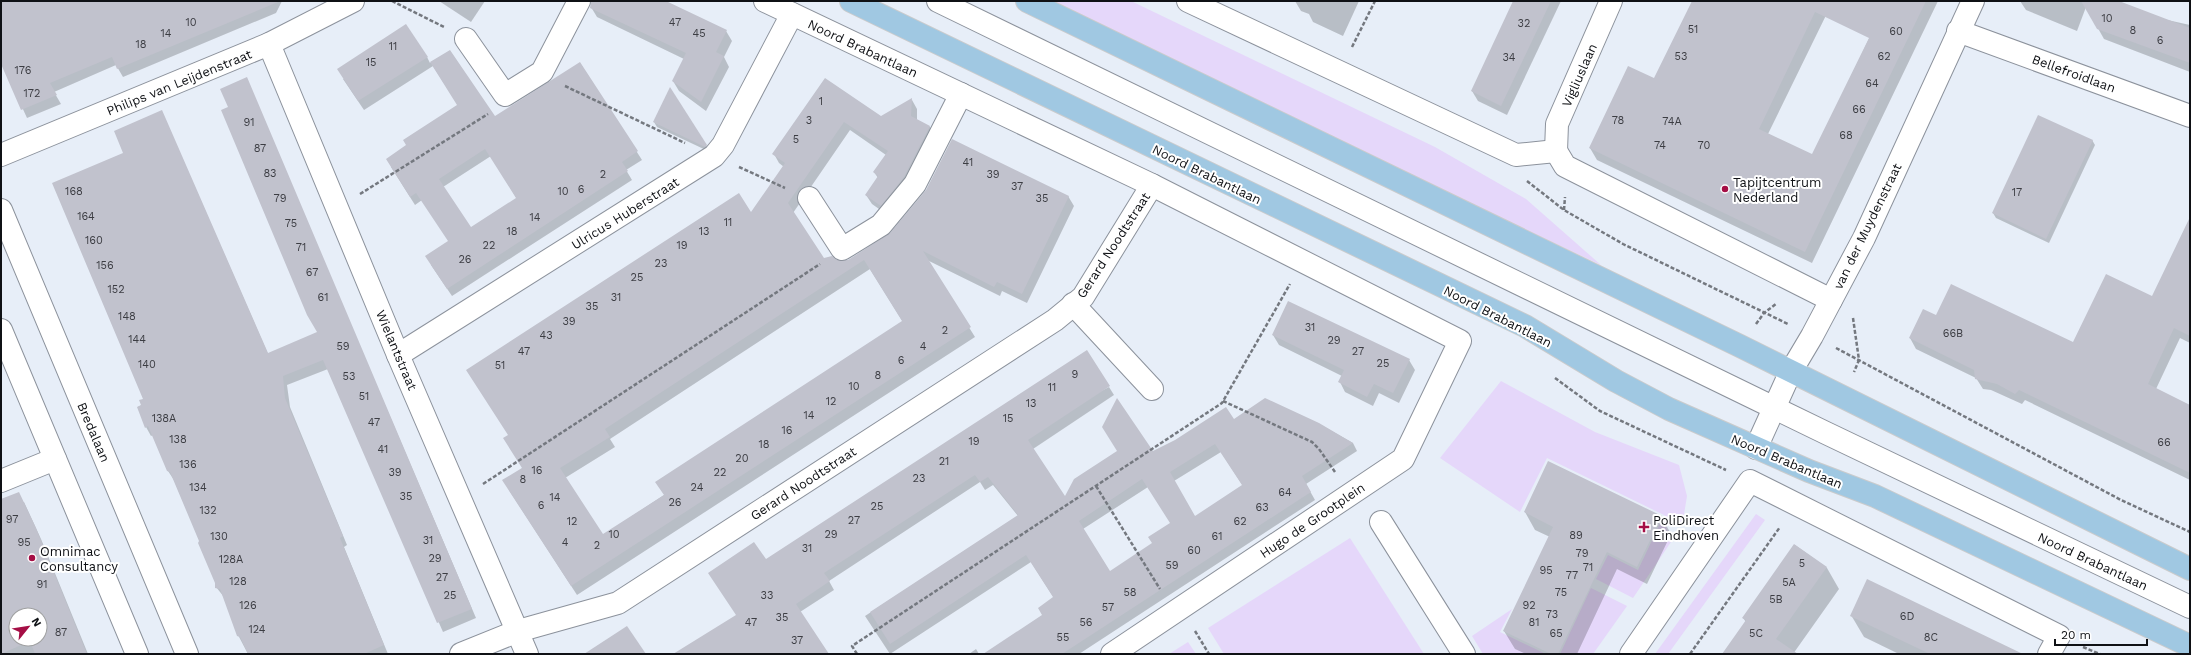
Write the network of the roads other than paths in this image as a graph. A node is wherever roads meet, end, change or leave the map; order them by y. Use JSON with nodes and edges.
{"nodes":[{"id":1,"x":353,"y":1,"type":"edge"},
{"id":2,"x":580,"y":1,"type":"edge"},
{"id":3,"x":765,"y":1,"type":"edge"},
{"id":4,"x":852,"y":1,"type":"edge"},
{"id":5,"x":938,"y":1,"type":"edge"},
{"id":6,"x":1027,"y":1,"type":"edge"},
{"id":7,"x":1188,"y":1,"type":"edge"},
{"id":8,"x":1611,"y":1,"type":"edge"},
{"id":9,"x":1973,"y":1,"type":"edge"},
{"id":10,"x":792,"y":14,"type":"junction"},
{"id":11,"x":1958,"y":31,"type":"junction"},
{"id":12,"x":466,"y":39,"type":"road end"},
{"id":13,"x":269,"y":44,"type":"junction"},
{"id":14,"x":961,"y":94,"type":"junction"},
{"id":15,"x":2190,"y":116,"type":"edge"},
{"id":16,"x":1556,"y":151,"type":"junction"},
{"id":17,"x":1,"y":155,"type":"edge"},
{"id":18,"x":1152,"y":185,"type":"junction"},
{"id":19,"x":809,"y":198,"type":"road end"},
{"id":20,"x":1,"y":210,"type":"edge"},
{"id":21,"x":1831,"y":300,"type":"junction"},
{"id":22,"x":1073,"y":304,"type":"junction"},
{"id":23,"x":1,"y":330,"type":"edge"},
{"id":24,"x":1460,"y":341,"type":"joint"},
{"id":25,"x":398,"y":354,"type":"junction"},
{"id":26,"x":1790,"y":373,"type":"junction"},
{"id":27,"x":1152,"y":389,"type":"dead end"},
{"id":28,"x":1774,"y":407,"type":"junction"},
{"id":29,"x":1756,"y":448,"type":"junction"},
{"id":30,"x":55,"y":459,"type":"junction"},
{"id":31,"x":1,"y":481,"type":"edge"},
{"id":32,"x":1382,"y":522,"type":"dead end"},
{"id":33,"x":2190,"y":569,"type":"edge"},
{"id":34,"x":2190,"y":607,"type":"edge"},
{"id":35,"x":518,"y":631,"type":"junction"},
{"id":36,"x":2054,"y":645,"type":"edge"},
{"id":37,"x":2190,"y":646,"type":"edge"},
{"id":38,"x":137,"y":654,"type":"edge"},
{"id":39,"x":187,"y":654,"type":"edge"},
{"id":40,"x":461,"y":654,"type":"edge"},
{"id":41,"x":527,"y":654,"type":"edge"},
{"id":42,"x":1112,"y":654,"type":"edge"},
{"id":43,"x":1464,"y":654,"type":"edge"},
{"id":44,"x":1631,"y":654,"type":"edge"}],
"edges":[{"from":1,"to":13,"type":"street","name":"Philips van Leijdenstraat"},
{"from":2,"to":12,"type":"street"},
{"from":3,"to":10,"type":"street","name":"Noord Brabantlaan"},
{"from":4,"to":29,"type":"main road","name":"Noord Brabantlaan"},
{"from":5,"to":28,"type":"street","name":"Noord Brabantlaan"},
{"from":6,"to":26,"type":"main road"},
{"from":7,"to":16,"type":"street"},
{"from":8,"to":16,"type":"street","name":"Vigliuslaan"},
{"from":9,"to":11,"type":"street","name":"van der Muydenstraat"},
{"from":10,"to":14,"type":"street","name":"Noord Brabantlaan"},
{"from":10,"to":25,"type":"street","name":"Ulricus Huberstraat"},
{"from":11,"to":15,"type":"street","name":"Bellefroidlaan"},
{"from":11,"to":21,"type":"street","name":"van der Muydenstraat"},
{"from":13,"to":17,"type":"street","name":"Philips van Leijdenstraat"},
{"from":13,"to":25,"type":"street","name":"Wielantstraat"},
{"from":14,"to":18,"type":"street","name":"Noord Brabantlaan"},
{"from":14,"to":19,"type":"street"},
{"from":16,"to":21,"type":"street"},
{"from":18,"to":22,"type":"street","name":"Gerard Noodtstraat"},
{"from":18,"to":24,"type":"street","name":"Noord Brabantlaan"},
{"from":20,"to":39,"type":"street","name":"Bredalaan"},
{"from":21,"to":26,"type":"street","name":"van der Muydenstraat"},
{"from":22,"to":27,"type":"street","name":"Gerard Noodtstraat"},
{"from":22,"to":35,"type":"street","name":"Gerard Noodtstraat"},
{"from":23,"to":30,"type":"street"},
{"from":24,"to":42,"type":"street","name":"Hugo de Grootplein"},
{"from":25,"to":35,"type":"street","name":"Wielantstraat"},
{"from":26,"to":28,"type":"street","name":"van der Muydenstraat"},
{"from":26,"to":33,"type":"main road"},
{"from":28,"to":29,"type":"street","name":"van der Muydenstraat"},
{"from":28,"to":34,"type":"street","name":"Noord Brabantlaan"},
{"from":29,"to":37,"type":"main road","name":"Noord Brabantlaan"},
{"from":30,"to":31,"type":"street"},
{"from":30,"to":38,"type":"street"},
{"from":32,"to":43,"type":"street"},
{"from":35,"to":40,"type":"street","name":"Gerard Noodtstraat"},
{"from":35,"to":41,"type":"street","name":"Wielantstraat"},
{"from":36,"to":44,"type":"street"}]}
